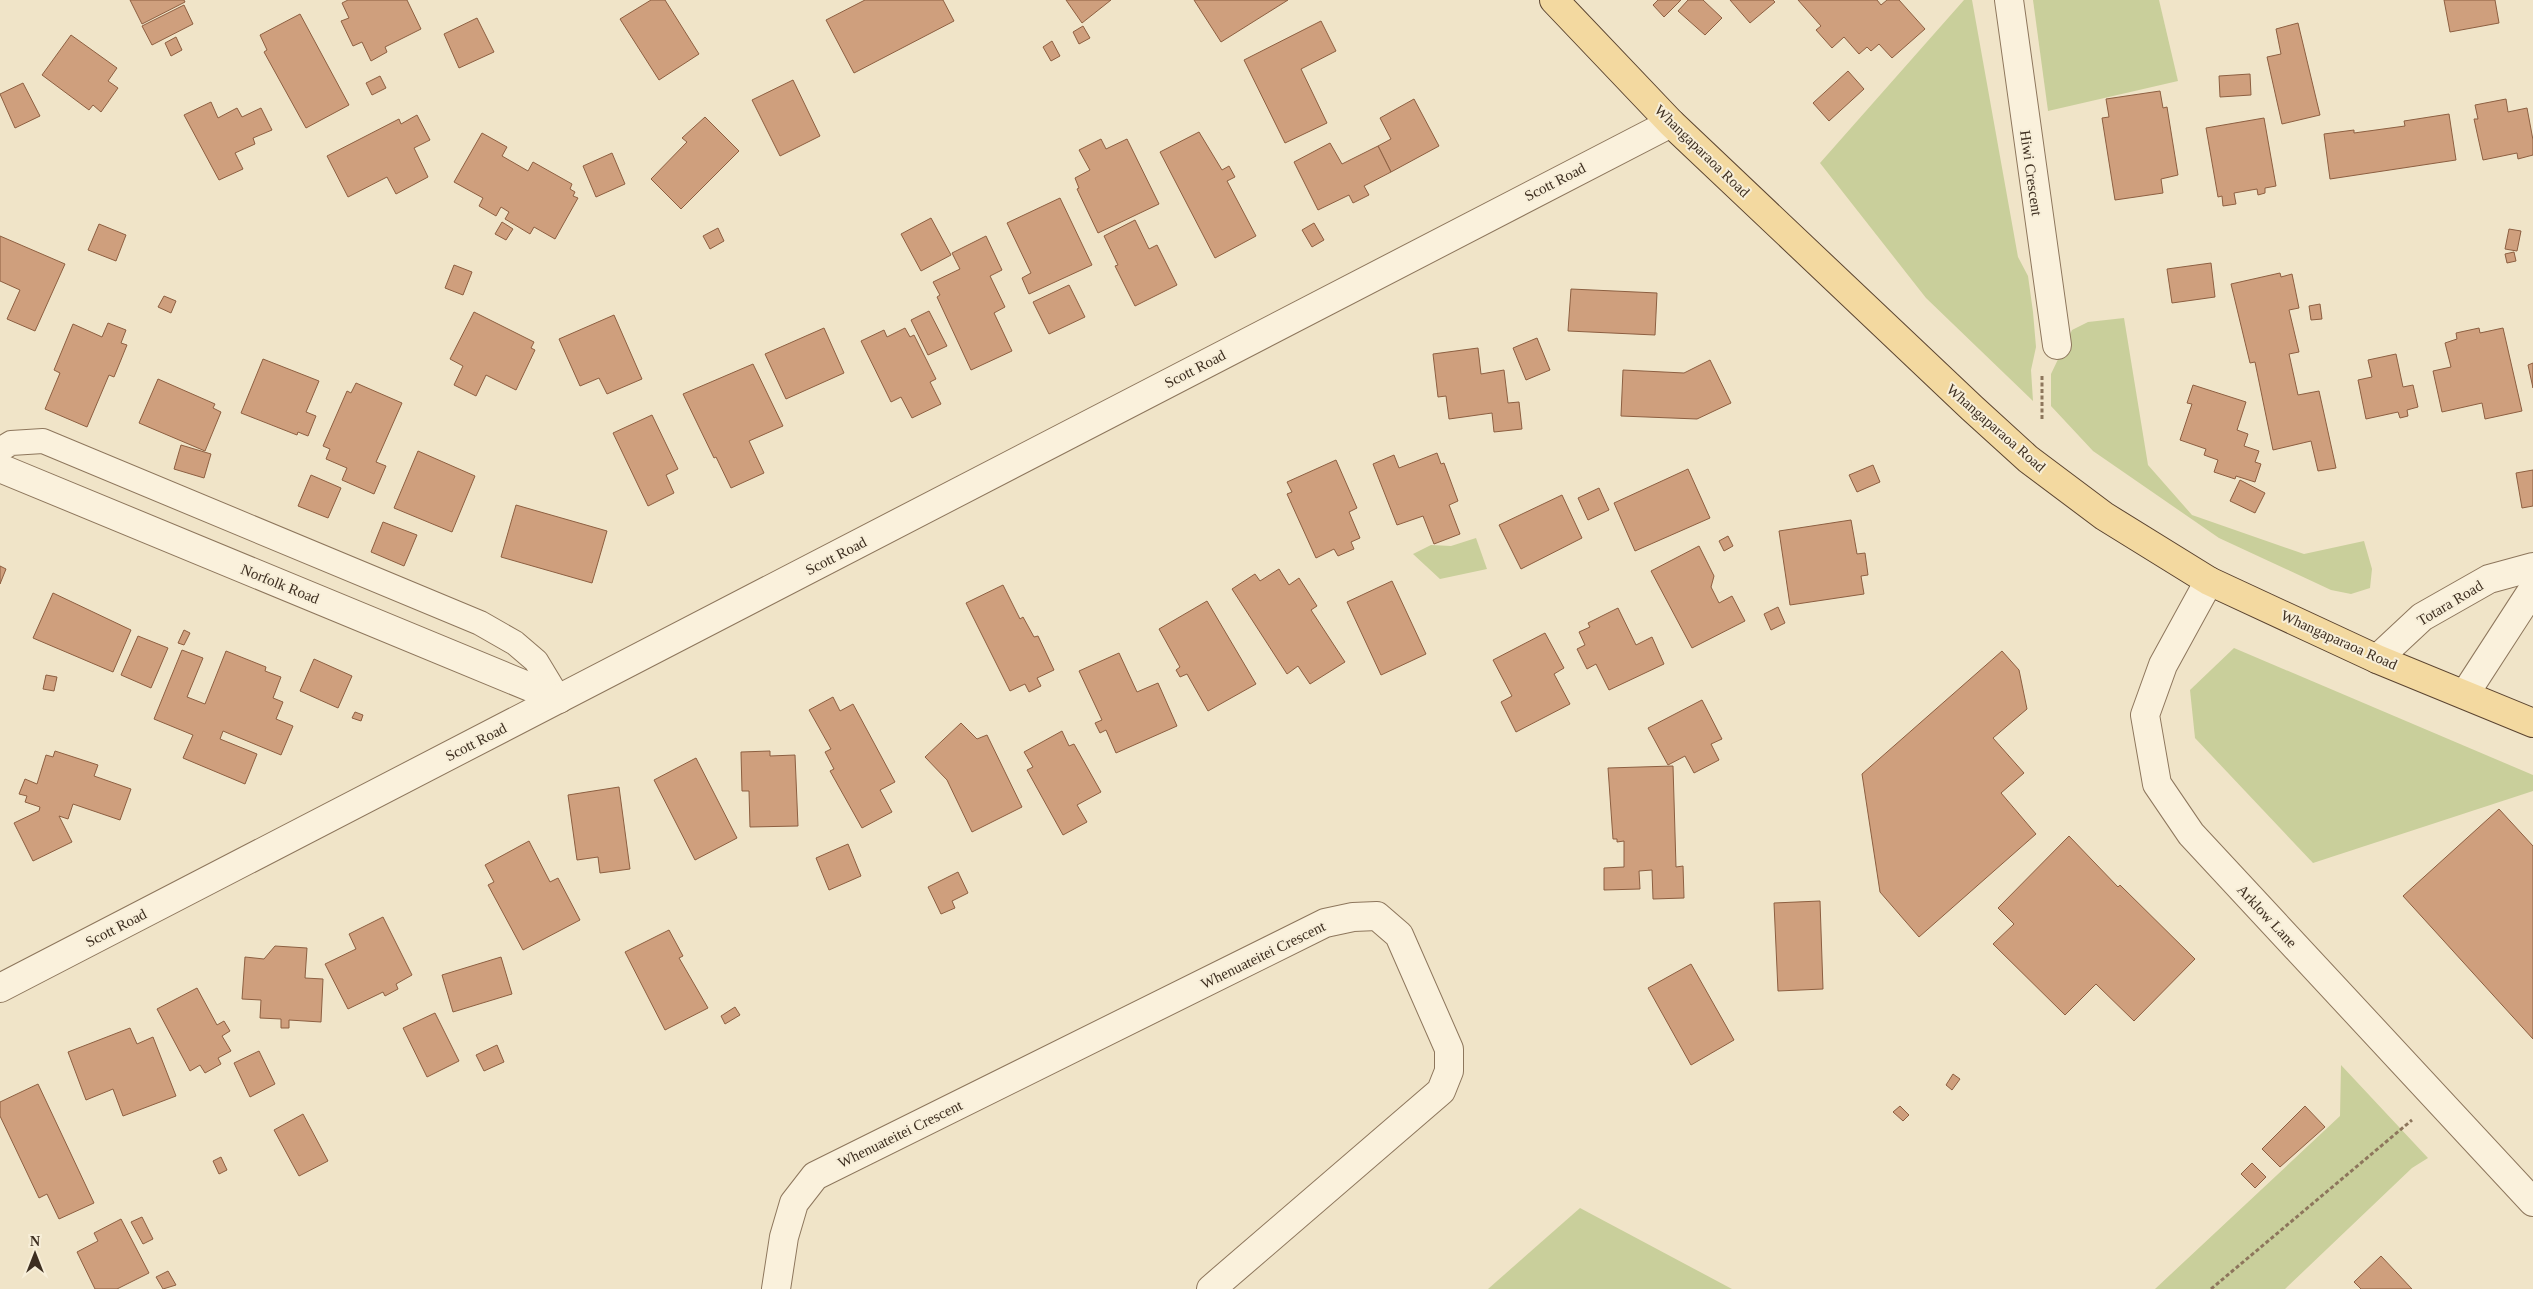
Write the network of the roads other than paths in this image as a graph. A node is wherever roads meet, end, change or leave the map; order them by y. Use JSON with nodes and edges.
{"nodes":[{"id":1,"x":1554,"y":0,"type":"edge"},
{"id":2,"x":2009,"y":0,"type":"edge"},
{"id":3,"x":1671,"y":122,"type":"junction"},
{"id":4,"x":2057,"y":345,"type":"road end"},
{"id":5,"x":0,"y":450,"type":"edge"},
{"id":6,"x":0,"y":468,"type":"edge"},
{"id":7,"x":2533,"y":567,"type":"edge"},
{"id":8,"x":2209,"y":582,"type":"junction"},
{"id":9,"x":2533,"y":588,"type":"edge"},
{"id":10,"x":2377,"y":659,"type":"junction"},
{"id":11,"x":2465,"y":694,"type":"junction"},
{"id":12,"x":560,"y":699,"type":"junction"},
{"id":13,"x":2533,"y":723,"type":"edge"},
{"id":14,"x":0,"y":988,"type":"edge"},
{"id":15,"x":2533,"y":1202,"type":"edge"},
{"id":16,"x":776,"y":1289,"type":"edge"},
{"id":17,"x":1211,"y":1289,"type":"edge"}],
"edges":[{"from":1,"to":3,"type":"main road","name":"Whangaparaoa Road"},
{"from":2,"to":4,"type":"street","name":"Hiwi Crescent"},
{"from":3,"to":8,"type":"main road","name":"Whangaparaoa Road"},
{"from":3,"to":12,"type":"street","name":"Scott Road"},
{"from":5,"to":12,"type":"lane"},
{"from":6,"to":12,"type":"street","name":"Norfolk Road"},
{"from":7,"to":10,"type":"street","name":"Totara Road"},
{"from":8,"to":10,"type":"main road","name":"Whangaparaoa Road"},
{"from":8,"to":15,"type":"street","name":"Arklow Lane"},
{"from":9,"to":11,"type":"street"},
{"from":10,"to":11,"type":"main road","name":"Whangaparaoa Road"},
{"from":11,"to":13,"type":"main road","name":"Whangaparaoa Road"},
{"from":12,"to":14,"type":"street","name":"Scott Road"},
{"from":16,"to":17,"type":"street","name":"Whenuateitei Crescent"}]}
